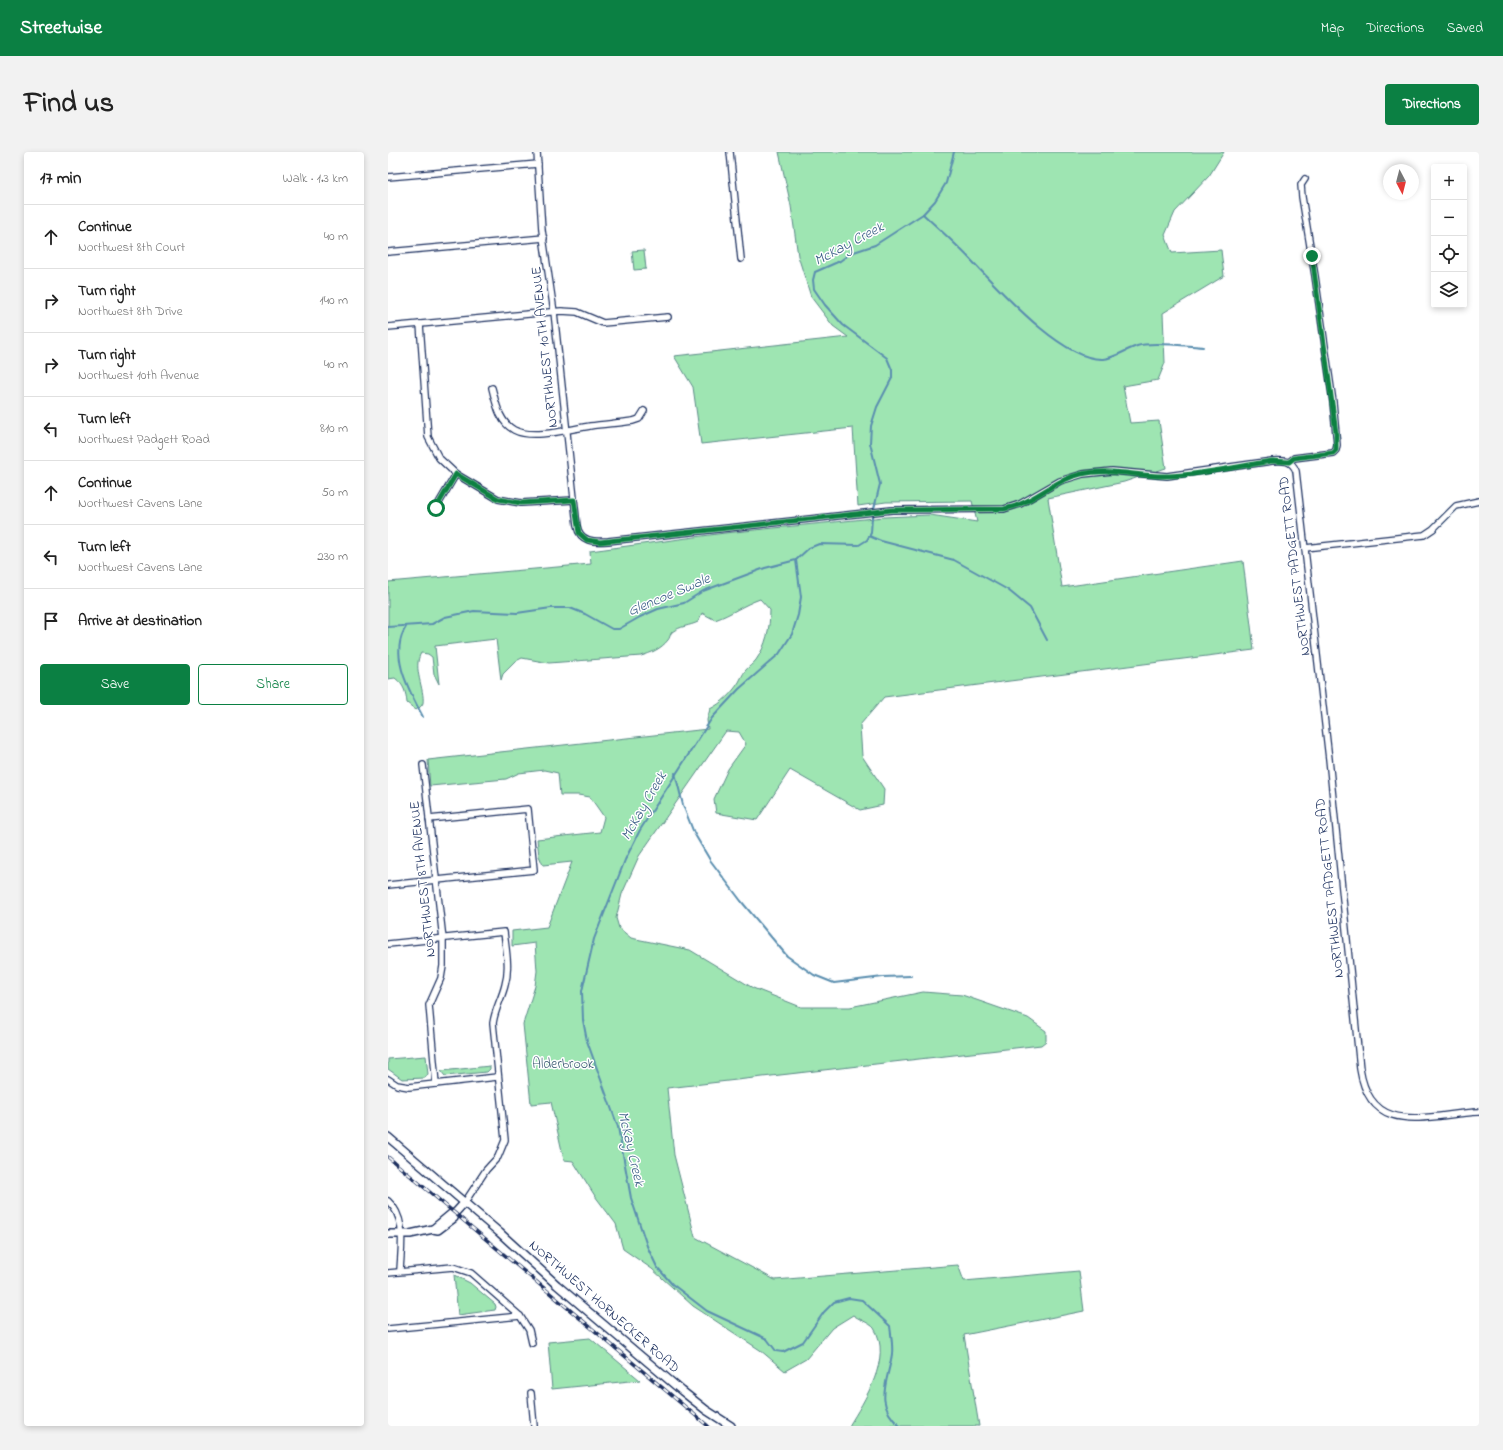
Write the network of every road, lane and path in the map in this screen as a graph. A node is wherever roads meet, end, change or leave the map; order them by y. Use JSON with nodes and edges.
{"nodes":[{"id":1,"x":537,"y":152,"type":"edge"},
{"id":2,"x":730,"y":152,"type":"edge"},
{"id":3,"x":538,"y":164,"type":"junction"},
{"id":4,"x":388,"y":177,"type":"edge"},
{"id":5,"x":1305,"y":179,"type":"dead end"},
{"id":6,"x":544,"y":238,"type":"junction"},
{"id":7,"x":388,"y":252,"type":"edge"},
{"id":8,"x":741,"y":259,"type":"dead end"},
{"id":9,"x":554,"y":312,"type":"junction"},
{"id":10,"x":668,"y":316,"type":"dead end"},
{"id":11,"x":420,"y":324,"type":"junction"},
{"id":12,"x":388,"y":327,"type":"edge"},
{"id":13,"x":492,"y":388,"type":"dead end"},
{"id":14,"x":644,"y":411,"type":"dead end"},
{"id":15,"x":567,"y":430,"type":"junction"},
{"id":16,"x":1289,"y":462,"type":"junction"},
{"id":17,"x":456,"y":474,"type":"junction"},
{"id":18,"x":574,"y":500,"type":"junction"},
{"id":19,"x":1479,"y":501,"type":"edge"},
{"id":20,"x":436,"y":508,"type":"dead end"},
{"id":21,"x":584,"y":538,"type":"joint"},
{"id":22,"x":1305,"y":548,"type":"junction"},
{"id":23,"x":423,"y":765,"type":"dead end"},
{"id":24,"x":429,"y":819,"type":"junction"},
{"id":25,"x":436,"y":880,"type":"junction"},
{"id":26,"x":388,"y":885,"type":"edge"},
{"id":27,"x":443,"y":938,"type":"junction"},
{"id":28,"x":388,"y":944,"type":"edge"},
{"id":29,"x":497,"y":1077,"type":"junction"},
{"id":30,"x":388,"y":1080,"type":"edge"},
{"id":31,"x":436,"y":1084,"type":"junction"},
{"id":32,"x":1479,"y":1112,"type":"edge"},
{"id":33,"x":388,"y":1138,"type":"edge"},
{"id":34,"x":388,"y":1201,"type":"edge"},
{"id":35,"x":465,"y":1202,"type":"junction"},
{"id":36,"x":388,"y":1234,"type":"edge"},
{"id":37,"x":401,"y":1234,"type":"junction"},
{"id":38,"x":400,"y":1271,"type":"junction"},
{"id":39,"x":388,"y":1272,"type":"edge"},
{"id":40,"x":520,"y":1316,"type":"junction"},
{"id":41,"x":388,"y":1329,"type":"edge"},
{"id":42,"x":532,"y":1343,"type":"dead end"},
{"id":43,"x":531,"y":1393,"type":"dead end"},
{"id":44,"x":534,"y":1426,"type":"edge"},
{"id":45,"x":731,"y":1426,"type":"edge"}],
"edges":[{"from":1,"to":3,"type":"street","name":"NORTHWEST 10TH AVENUE"},
{"from":2,"to":8,"type":"street"},
{"from":3,"to":4,"type":"street"},
{"from":3,"to":6,"type":"street","name":"NORTHWEST 10TH AVENUE"},
{"from":5,"to":16,"type":"street"},
{"from":6,"to":7,"type":"street"},
{"from":6,"to":9,"type":"street","name":"NORTHWEST 10TH AVENUE"},
{"from":9,"to":10,"type":"street"},
{"from":9,"to":11,"type":"street"},
{"from":9,"to":15,"type":"street","name":"NORTHWEST 10TH AVENUE"},
{"from":11,"to":12,"type":"street"},
{"from":11,"to":17,"type":"street"},
{"from":13,"to":15,"type":"street"},
{"from":14,"to":15,"type":"street"},
{"from":15,"to":18,"type":"street","name":"NORTHWEST 10TH AVENUE"},
{"from":16,"to":21,"type":"street","name":"NORTHWEST PADGETT ROAD"},
{"from":16,"to":22,"type":"street","name":"NORTHWEST PADGETT ROAD"},
{"from":17,"to":18,"type":"street"},
{"from":17,"to":20,"type":"street"},
{"from":18,"to":21,"type":"street","name":"NORTHWEST 10TH AVENUE"},
{"from":19,"to":22,"type":"street"},
{"from":22,"to":32,"type":"street","name":"NORTHWEST PADGETT ROAD"},
{"from":23,"to":24,"type":"street","name":"NORTHWEST 8TH AVENUE"},
{"from":24,"to":25,"type":"street","name":"NORTHWEST 8TH AVENUE"},
{"from":24,"to":25,"type":"street"},
{"from":25,"to":26,"type":"street"},
{"from":25,"to":27,"type":"street","name":"NORTHWEST 8TH AVENUE"},
{"from":27,"to":28,"type":"street"},
{"from":27,"to":29,"type":"street"},
{"from":27,"to":31,"type":"street","name":"NORTHWEST 8TH AVENUE"},
{"from":29,"to":31,"type":"street"},
{"from":29,"to":35,"type":"street"},
{"from":30,"to":31,"type":"street"},
{"from":33,"to":35,"type":"street","name":"NORTHWEST HORNECKER ROAD"},
{"from":34,"to":37,"type":"street"},
{"from":35,"to":37,"type":"street"},
{"from":35,"to":45,"type":"street","name":"NORTHWEST HORNECKER ROAD"},
{"from":36,"to":37,"type":"street"},
{"from":37,"to":38,"type":"street"},
{"from":38,"to":39,"type":"street"},
{"from":38,"to":40,"type":"street"},
{"from":40,"to":41,"type":"street"},
{"from":40,"to":42,"type":"street"},
{"from":43,"to":44,"type":"street"}]}
